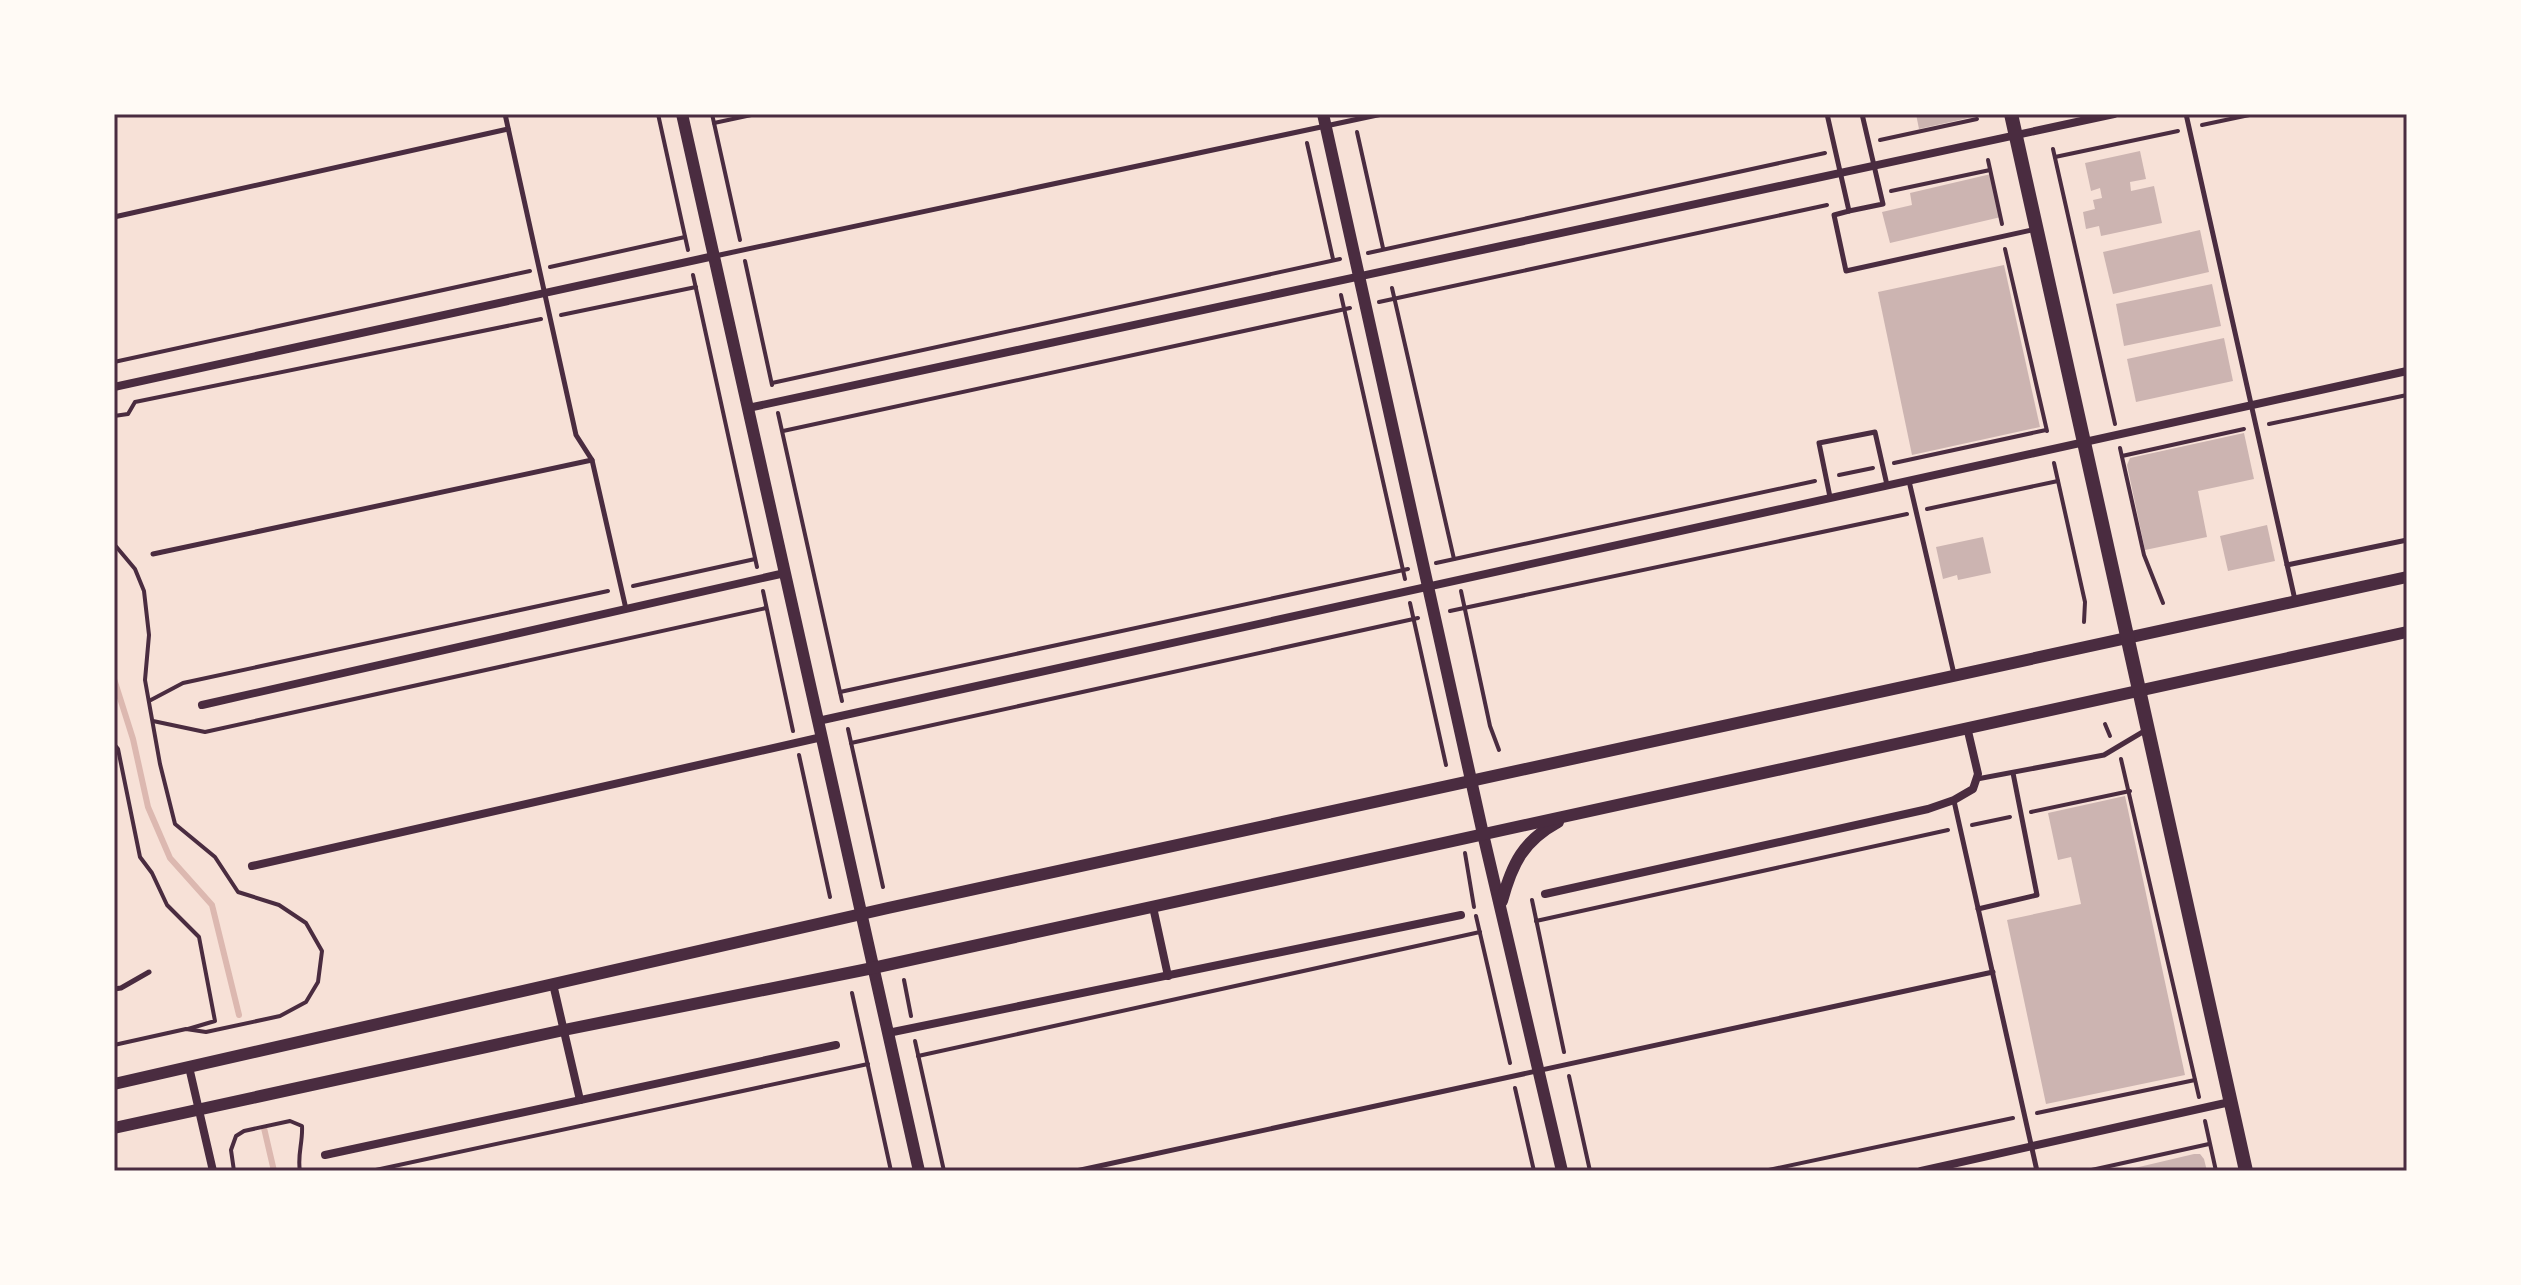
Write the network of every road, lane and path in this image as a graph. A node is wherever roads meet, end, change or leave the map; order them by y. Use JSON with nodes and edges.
{"nodes":[{"id":1,"x":505,"y":114,"type":"edge"},
{"id":2,"x":658,"y":114,"type":"edge"},
{"id":3,"x":682,"y":114,"type":"edge"},
{"id":4,"x":712,"y":114,"type":"edge"},
{"id":5,"x":756,"y":114,"type":"edge"},
{"id":6,"x":1382,"y":114,"type":"edge"},
{"id":7,"x":1827,"y":114,"type":"edge"},
{"id":8,"x":1862,"y":114,"type":"edge"},
{"id":9,"x":2011,"y":114,"type":"edge"},
{"id":10,"x":2114,"y":114,"type":"edge"},
{"id":11,"x":2186,"y":114,"type":"edge"},
{"id":12,"x":2254,"y":114,"type":"edge"},
{"id":13,"x":1977,"y":117,"type":"edge"},
{"id":14,"x":1325,"y":120,"type":"edge"},
{"id":15,"x":1354,"y":120,"type":"junction"},
{"id":16,"x":714,"y":123,"type":"junction"},
{"id":17,"x":2189,"y":128,"type":"junction"},
{"id":18,"x":508,"y":129,"type":"junction"},
{"id":19,"x":1980,"y":129,"type":"dead end"},
{"id":20,"x":1305,"y":131,"type":"junction"},
{"id":21,"x":2016,"y":135,"type":"junction"},
{"id":22,"x":1869,"y":143,"type":"junction"},
{"id":23,"x":2053,"y":149,"type":"dead end"},
{"id":24,"x":1835,"y":150,"type":"junction"},
{"id":25,"x":2055,"y":157,"type":"junction"},
{"id":26,"x":1988,"y":160,"type":"dead end"},
{"id":27,"x":1873,"y":165,"type":"junction"},
{"id":28,"x":1990,"y":170,"type":"junction"},
{"id":29,"x":1839,"y":172,"type":"junction"},
{"id":30,"x":1880,"y":193,"type":"junction"},
{"id":31,"x":1847,"y":201,"type":"junction"},
{"id":32,"x":1849,"y":211,"type":"junction"},
{"id":33,"x":114,"y":217,"type":"edge"},
{"id":34,"x":2036,"y":229,"type":"junction"},
{"id":35,"x":2003,"y":236,"type":"junction"},
{"id":36,"x":685,"y":237,"type":"junction"},
{"id":37,"x":1383,"y":249,"type":"junction"},
{"id":38,"x":743,"y":250,"type":"junction"},
{"id":39,"x":714,"y":256,"type":"junction"},
{"id":40,"x":1355,"y":256,"type":"junction"},
{"id":41,"x":1385,"y":256,"type":"dead end"},
{"id":42,"x":1334,"y":260,"type":"junction"},
{"id":43,"x":690,"y":261,"type":"junction"},
{"id":44,"x":540,"y":269,"type":"junction"},
{"id":45,"x":1359,"y":277,"type":"junction"},
{"id":46,"x":1338,"y":282,"type":"junction"},
{"id":47,"x":696,"y":287,"type":"junction"},
{"id":48,"x":1392,"y":288,"type":"dead end"},
{"id":49,"x":545,"y":293,"type":"junction"},
{"id":50,"x":1395,"y":299,"type":"junction"},
{"id":51,"x":1365,"y":305,"type":"junction"},
{"id":52,"x":1344,"y":310,"type":"junction"},
{"id":53,"x":551,"y":317,"type":"junction"},
{"id":54,"x":114,"y":362,"type":"edge"},
{"id":55,"x":2407,"y":371,"type":"edge"},
{"id":56,"x":772,"y":383,"type":"junction"},
{"id":57,"x":114,"y":387,"type":"edge"},
{"id":58,"x":776,"y":402,"type":"junction"},
{"id":59,"x":2251,"y":406,"type":"junction"},
{"id":60,"x":748,"y":408,"type":"junction"},
{"id":61,"x":114,"y":416,"type":"edge"},
{"id":62,"x":2046,"y":430,"type":"junction"},
{"id":63,"x":783,"y":431,"type":"junction"},
{"id":64,"x":2117,"y":436,"type":"junction"},
{"id":65,"x":2084,"y":443,"type":"junction"},
{"id":66,"x":2051,"y":450,"type":"junction"},
{"id":67,"x":592,"y":460,"type":"junction"},
{"id":68,"x":1883,"y":466,"type":"junction"},
{"id":69,"x":1826,"y":478,"type":"junction"},
{"id":70,"x":1909,"y":480,"type":"junction"},
{"id":71,"x":2058,"y":481,"type":"junction"},
{"id":72,"x":1887,"y":485,"type":"junction"},
{"id":73,"x":1830,"y":497,"type":"junction"},
{"id":74,"x":1916,"y":512,"type":"junction"},
{"id":75,"x":2407,"y":540,"type":"edge"},
{"id":76,"x":114,"y":544,"type":"edge"},
{"id":77,"x":153,"y":554,"type":"dead end"},
{"id":78,"x":755,"y":559,"type":"junction"},
{"id":79,"x":1454,"y":559,"type":"junction"},
{"id":80,"x":1424,"y":565,"type":"junction"},
{"id":81,"x":2287,"y":565,"type":"junction"},
{"id":82,"x":1403,"y":570,"type":"junction"},
{"id":83,"x":785,"y":573,"type":"junction"},
{"id":84,"x":2407,"y":577,"type":"edge"},
{"id":85,"x":760,"y":579,"type":"junction"},
{"id":86,"x":1458,"y":579,"type":"junction"},
{"id":87,"x":1429,"y":585,"type":"junction"},
{"id":88,"x":621,"y":588,"type":"junction"},
{"id":89,"x":1407,"y":590,"type":"junction"},
{"id":90,"x":2295,"y":601,"type":"junction"},
{"id":91,"x":2163,"y":603,"type":"dead end"},
{"id":92,"x":766,"y":608,"type":"junction"},
{"id":93,"x":1464,"y":608,"type":"junction"},
{"id":94,"x":626,"y":609,"type":"junction"},
{"id":95,"x":1435,"y":614,"type":"junction"},
{"id":96,"x":1413,"y":619,"type":"junction"},
{"id":97,"x":2084,"y":622,"type":"dead end"},
{"id":98,"x":2407,"y":632,"type":"edge"},
{"id":99,"x":2127,"y":638,"type":"junction"},
{"id":100,"x":1954,"y":675,"type":"junction"},
{"id":101,"x":2138,"y":690,"type":"junction"},
{"id":102,"x":840,"y":692,"type":"junction"},
{"id":103,"x":149,"y":701,"type":"junction"},
{"id":104,"x":202,"y":705,"type":"dead end"},
{"id":105,"x":845,"y":715,"type":"junction"},
{"id":106,"x":153,"y":721,"type":"junction"},
{"id":107,"x":818,"y":721,"type":"junction"},
{"id":108,"x":2105,"y":724,"type":"dead end"},
{"id":109,"x":1967,"y":727,"type":"junction"},
{"id":110,"x":2146,"y":730,"type":"junction"},
{"id":111,"x":822,"y":737,"type":"junction"},
{"id":112,"x":796,"y":743,"type":"junction"},
{"id":113,"x":851,"y":743,"type":"junction"},
{"id":114,"x":114,"y":744,"type":"edge"},
{"id":115,"x":2116,"y":748,"type":"junction"},
{"id":116,"x":1499,"y":750,"type":"dead end"},
{"id":117,"x":1446,"y":765,"type":"dead end"},
{"id":118,"x":2013,"y":773,"type":"junction"},
{"id":119,"x":1471,"y":780,"type":"junction"},
{"id":120,"x":1974,"y":784,"type":"junction"},
{"id":121,"x":2130,"y":791,"type":"junction"},
{"id":122,"x":1954,"y":800,"type":"junction"},
{"id":123,"x":1572,"y":814,"type":"junction"},
{"id":124,"x":2021,"y":815,"type":"junction"},
{"id":125,"x":1960,"y":828,"type":"junction"},
{"id":126,"x":1483,"y":834,"type":"junction"},
{"id":127,"x":1465,"y":853,"type":"dead end"},
{"id":128,"x":252,"y":866,"type":"dead end"},
{"id":129,"x":883,"y":887,"type":"dead end"},
{"id":130,"x":1531,"y":888,"type":"dead end"},
{"id":131,"x":1545,"y":894,"type":"dead end"},
{"id":132,"x":830,"y":897,"type":"dead end"},
{"id":133,"x":1501,"y":904,"type":"junction"},
{"id":134,"x":1153,"y":907,"type":"junction"},
{"id":135,"x":1978,"y":909,"type":"junction"},
{"id":136,"x":861,"y":914,"type":"junction"},
{"id":137,"x":1461,"y":915,"type":"dead end"},
{"id":138,"x":1536,"y":921,"type":"junction"},
{"id":139,"x":1480,"y":932,"type":"junction"},
{"id":140,"x":873,"y":968,"type":"junction"},
{"id":141,"x":149,"y":972,"type":"dead end"},
{"id":142,"x":1993,"y":972,"type":"junction"},
{"id":143,"x":1168,"y":976,"type":"junction"},
{"id":144,"x":904,"y":980,"type":"dead end"},
{"id":145,"x":553,"y":984,"type":"junction"},
{"id":146,"x":114,"y":989,"type":"edge"},
{"id":147,"x":852,"y":993,"type":"dead end"},
{"id":148,"x":186,"y":1029,"type":"junction"},
{"id":149,"x":913,"y":1029,"type":"junction"},
{"id":150,"x":564,"y":1030,"type":"junction"},
{"id":151,"x":888,"y":1033,"type":"junction"},
{"id":152,"x":114,"y":1045,"type":"edge"},
{"id":153,"x":836,"y":1045,"type":"dead end"},
{"id":154,"x":918,"y":1056,"type":"junction"},
{"id":155,"x":868,"y":1064,"type":"junction"},
{"id":156,"x":1567,"y":1064,"type":"junction"},
{"id":157,"x":189,"y":1067,"type":"junction"},
{"id":158,"x":1539,"y":1070,"type":"junction"},
{"id":159,"x":1513,"y":1076,"type":"junction"},
{"id":160,"x":2195,"y":1080,"type":"junction"},
{"id":161,"x":114,"y":1084,"type":"edge"},
{"id":162,"x":580,"y":1100,"type":"junction"},
{"id":163,"x":2230,"y":1102,"type":"junction"},
{"id":164,"x":2202,"y":1108,"type":"junction"},
{"id":165,"x":198,"y":1109,"type":"junction"},
{"id":166,"x":2025,"y":1116,"type":"junction"},
{"id":167,"x":114,"y":1128,"type":"edge"},
{"id":168,"x":2210,"y":1144,"type":"junction"},
{"id":169,"x":2031,"y":1147,"type":"junction"},
{"id":170,"x":325,"y":1155,"type":"dead end"},
{"id":171,"x":213,"y":1171,"type":"edge"},
{"id":172,"x":234,"y":1171,"type":"edge"},
{"id":173,"x":300,"y":1171,"type":"edge"},
{"id":174,"x":371,"y":1171,"type":"edge"},
{"id":175,"x":891,"y":1171,"type":"edge"},
{"id":176,"x":919,"y":1171,"type":"edge"},
{"id":177,"x":944,"y":1171,"type":"edge"},
{"id":178,"x":1076,"y":1171,"type":"edge"},
{"id":179,"x":1534,"y":1171,"type":"edge"},
{"id":180,"x":1562,"y":1171,"type":"edge"},
{"id":181,"x":1590,"y":1171,"type":"edge"},
{"id":182,"x":1764,"y":1171,"type":"edge"},
{"id":183,"x":1921,"y":1171,"type":"edge"},
{"id":184,"x":2037,"y":1171,"type":"edge"},
{"id":185,"x":2087,"y":1171,"type":"edge"},
{"id":186,"x":2216,"y":1171,"type":"edge"},
{"id":187,"x":2246,"y":1171,"type":"edge"}],
"edges":[{"from":1,"to":18,"type":"lane"},
{"from":2,"to":36,"type":"path"},
{"from":3,"to":39,"type":"street"},
{"from":4,"to":16,"type":"path"},
{"from":5,"to":16,"type":"path"},
{"from":6,"to":15,"type":"lane"},
{"from":7,"to":24,"type":"lane"},
{"from":8,"to":22,"type":"lane"},
{"from":9,"to":21,"type":"main road"},
{"from":10,"to":21,"type":"street"},
{"from":11,"to":17,"type":"lane"},
{"from":12,"to":17,"type":"path"},
{"from":13,"to":19,"type":"path"},
{"from":13,"to":22,"type":"path"},
{"from":14,"to":15,"type":"lane"},
{"from":14,"to":20,"type":"lane"},
{"from":14,"to":40,"type":"street"},
{"from":15,"to":37,"type":"path"},
{"from":16,"to":38,"type":"path"},
{"from":17,"to":25,"type":"path"},
{"from":17,"to":59,"type":"lane"},
{"from":18,"to":33,"type":"lane"},
{"from":18,"to":44,"type":"lane"},
{"from":20,"to":38,"type":"lane"},
{"from":20,"to":42,"type":"path"},
{"from":21,"to":27,"type":"street"},
{"from":21,"to":34,"type":"main road"},
{"from":22,"to":27,"type":"lane"},
{"from":23,"to":25,"type":"path"},
{"from":24,"to":29,"type":"lane"},
{"from":24,"to":37,"type":"path"},
{"from":25,"to":64,"type":"path"},
{"from":26,"to":28,"type":"path"},
{"from":27,"to":29,"type":"street"},
{"from":27,"to":30,"type":"lane"},
{"from":28,"to":30,"type":"path"},
{"from":28,"to":35,"type":"path"},
{"from":29,"to":31,"type":"lane"},
{"from":29,"to":45,"type":"street"},
{"from":30,"to":32,"type":"lane"},
{"from":31,"to":32,"type":"lane"},
{"from":31,"to":50,"type":"path"},
{"from":32,"to":35,"type":"lane"},
{"from":34,"to":35,"type":"lane"},
{"from":34,"to":65,"type":"main road"},
{"from":35,"to":62,"type":"path"},
{"from":36,"to":43,"type":"path"},
{"from":36,"to":44,"type":"path"},
{"from":37,"to":40,"type":"path"},
{"from":37,"to":41,"type":"path"},
{"from":38,"to":39,"type":"lane"},
{"from":38,"to":56,"type":"path"},
{"from":39,"to":43,"type":"street"},
{"from":39,"to":60,"type":"street"},
{"from":40,"to":42,"type":"path"},
{"from":40,"to":45,"type":"street"},
{"from":42,"to":46,"type":"path"},
{"from":42,"to":56,"type":"path"},
{"from":43,"to":47,"type":"path"},
{"from":43,"to":49,"type":"street"},
{"from":44,"to":49,"type":"lane"},
{"from":44,"to":54,"type":"path"},
{"from":45,"to":46,"type":"street"},
{"from":45,"to":51,"type":"street"},
{"from":46,"to":52,"type":"path"},
{"from":46,"to":58,"type":"street"},
{"from":47,"to":53,"type":"path"},
{"from":47,"to":78,"type":"path"},
{"from":48,"to":50,"type":"path"},
{"from":49,"to":53,"type":"lane"},
{"from":49,"to":57,"type":"street"},
{"from":50,"to":51,"type":"path"},
{"from":50,"to":79,"type":"path"},
{"from":51,"to":52,"type":"path"},
{"from":51,"to":80,"type":"street"},
{"from":52,"to":63,"type":"path"},
{"from":52,"to":82,"type":"path"},
{"from":53,"to":61,"type":"path"},
{"from":53,"to":67,"type":"lane"},
{"from":55,"to":59,"type":"street"},
{"from":56,"to":58,"type":"path"},
{"from":58,"to":60,"type":"street"},
{"from":58,"to":63,"type":"path"},
{"from":59,"to":64,"type":"street"},
{"from":59,"to":81,"type":"lane"},
{"from":60,"to":83,"type":"street"},
{"from":62,"to":66,"type":"path"},
{"from":62,"to":68,"type":"path"},
{"from":63,"to":102,"type":"path"},
{"from":64,"to":65,"type":"street"},
{"from":64,"to":91,"type":"path"},
{"from":65,"to":66,"type":"street"},
{"from":65,"to":99,"type":"main road"},
{"from":66,"to":70,"type":"street"},
{"from":66,"to":71,"type":"path"},
{"from":67,"to":77,"type":"lane"},
{"from":67,"to":88,"type":"lane"},
{"from":68,"to":69,"type":"path"},
{"from":68,"to":69,"type":"lane"},
{"from":68,"to":72,"type":"lane"},
{"from":69,"to":73,"type":"lane"},
{"from":69,"to":79,"type":"path"},
{"from":70,"to":72,"type":"street"},
{"from":70,"to":74,"type":"lane"},
{"from":71,"to":74,"type":"path"},
{"from":71,"to":97,"type":"path"},
{"from":72,"to":73,"type":"street"},
{"from":73,"to":86,"type":"street"},
{"from":74,"to":93,"type":"path"},
{"from":74,"to":100,"type":"lane"},
{"from":75,"to":81,"type":"lane"},
{"from":76,"to":103,"type":"path"},
{"from":78,"to":85,"type":"path"},
{"from":78,"to":88,"type":"path"},
{"from":79,"to":80,"type":"path"},
{"from":79,"to":86,"type":"path"},
{"from":80,"to":82,"type":"path"},
{"from":80,"to":87,"type":"street"},
{"from":81,"to":90,"type":"lane"},
{"from":82,"to":89,"type":"path"},
{"from":82,"to":102,"type":"path"},
{"from":83,"to":85,"type":"street"},
{"from":83,"to":107,"type":"street"},
{"from":84,"to":90,"type":"street"},
{"from":85,"to":92,"type":"path"},
{"from":85,"to":94,"type":"street"},
{"from":86,"to":87,"type":"street"},
{"from":86,"to":93,"type":"path"},
{"from":87,"to":89,"type":"street"},
{"from":87,"to":95,"type":"street"},
{"from":88,"to":94,"type":"lane"},
{"from":88,"to":103,"type":"path"},
{"from":89,"to":96,"type":"path"},
{"from":89,"to":105,"type":"street"},
{"from":90,"to":99,"type":"street"},
{"from":92,"to":106,"type":"path"},
{"from":92,"to":112,"type":"path"},
{"from":93,"to":95,"type":"path"},
{"from":93,"to":116,"type":"path"},
{"from":94,"to":104,"type":"street"},
{"from":95,"to":96,"type":"path"},
{"from":95,"to":119,"type":"street"},
{"from":96,"to":113,"type":"path"},
{"from":96,"to":117,"type":"path"},
{"from":98,"to":101,"type":"street"},
{"from":99,"to":100,"type":"street"},
{"from":99,"to":101,"type":"main road"},
{"from":100,"to":119,"type":"street"},
{"from":101,"to":109,"type":"street"},
{"from":101,"to":110,"type":"main road"},
{"from":102,"to":105,"type":"path"},
{"from":103,"to":106,"type":"path"},
{"from":105,"to":107,"type":"street"},
{"from":105,"to":113,"type":"path"},
{"from":106,"to":148,"type":"path"},
{"from":107,"to":111,"type":"street"},
{"from":108,"to":115,"type":"path"},
{"from":109,"to":120,"type":"street"},
{"from":109,"to":123,"type":"street"},
{"from":110,"to":115,"type":"lane"},
{"from":110,"to":163,"type":"main road"},
{"from":111,"to":112,"type":"street"},
{"from":111,"to":136,"type":"street"},
{"from":112,"to":128,"type":"street"},
{"from":112,"to":132,"type":"path"},
{"from":113,"to":129,"type":"path"},
{"from":114,"to":148,"type":"path"},
{"from":115,"to":118,"type":"lane"},
{"from":115,"to":121,"type":"path"},
{"from":118,"to":120,"type":"lane"},
{"from":118,"to":124,"type":"lane"},
{"from":119,"to":126,"type":"street"},
{"from":119,"to":136,"type":"street"},
{"from":120,"to":122,"type":"street"},
{"from":121,"to":124,"type":"path"},
{"from":121,"to":160,"type":"path"},
{"from":122,"to":125,"type":"lane"},
{"from":122,"to":131,"type":"street"},
{"from":123,"to":126,"type":"street"},
{"from":123,"to":133,"type":"street"},
{"from":124,"to":125,"type":"path"},
{"from":124,"to":135,"type":"lane"},
{"from":125,"to":135,"type":"lane"},
{"from":125,"to":138,"type":"path"},
{"from":126,"to":133,"type":"street"},
{"from":126,"to":134,"type":"street"},
{"from":127,"to":139,"type":"path"},
{"from":130,"to":138,"type":"path"},
{"from":133,"to":158,"type":"street"},
{"from":134,"to":140,"type":"street"},
{"from":134,"to":143,"type":"street"},
{"from":135,"to":142,"type":"lane"},
{"from":136,"to":140,"type":"street"},
{"from":136,"to":145,"type":"street"},
{"from":137,"to":143,"type":"street"},
{"from":138,"to":156,"type":"path"},
{"from":139,"to":154,"type":"path"},
{"from":139,"to":159,"type":"path"},
{"from":140,"to":150,"type":"street"},
{"from":140,"to":151,"type":"street"},
{"from":141,"to":146,"type":"lane"},
{"from":142,"to":156,"type":"lane"},
{"from":142,"to":166,"type":"lane"},
{"from":143,"to":149,"type":"street"},
{"from":144,"to":149,"type":"path"},
{"from":145,"to":150,"type":"street"},
{"from":145,"to":157,"type":"street"},
{"from":147,"to":155,"type":"path"},
{"from":148,"to":152,"type":"path"},
{"from":149,"to":151,"type":"street"},
{"from":149,"to":154,"type":"path"},
{"from":150,"to":162,"type":"street"},
{"from":150,"to":165,"type":"street"},
{"from":151,"to":176,"type":"street"},
{"from":153,"to":162,"type":"street"},
{"from":154,"to":177,"type":"path"},
{"from":155,"to":174,"type":"path"},
{"from":155,"to":175,"type":"path"},
{"from":156,"to":158,"type":"lane"},
{"from":156,"to":181,"type":"path"},
{"from":157,"to":161,"type":"street"},
{"from":157,"to":165,"type":"street"},
{"from":158,"to":159,"type":"lane"},
{"from":158,"to":180,"type":"street"},
{"from":159,"to":178,"type":"lane"},
{"from":159,"to":179,"type":"path"},
{"from":160,"to":164,"type":"path"},
{"from":160,"to":166,"type":"path"},
{"from":162,"to":170,"type":"street"},
{"from":163,"to":164,"type":"street"},
{"from":163,"to":187,"type":"main road"},
{"from":164,"to":168,"type":"path"},
{"from":164,"to":169,"type":"street"},
{"from":165,"to":167,"type":"street"},
{"from":165,"to":171,"type":"street"},
{"from":166,"to":169,"type":"lane"},
{"from":166,"to":182,"type":"path"},
{"from":168,"to":185,"type":"path"},
{"from":168,"to":186,"type":"path"},
{"from":169,"to":183,"type":"street"},
{"from":169,"to":184,"type":"lane"},
{"from":172,"to":173,"type":"path"}]}
